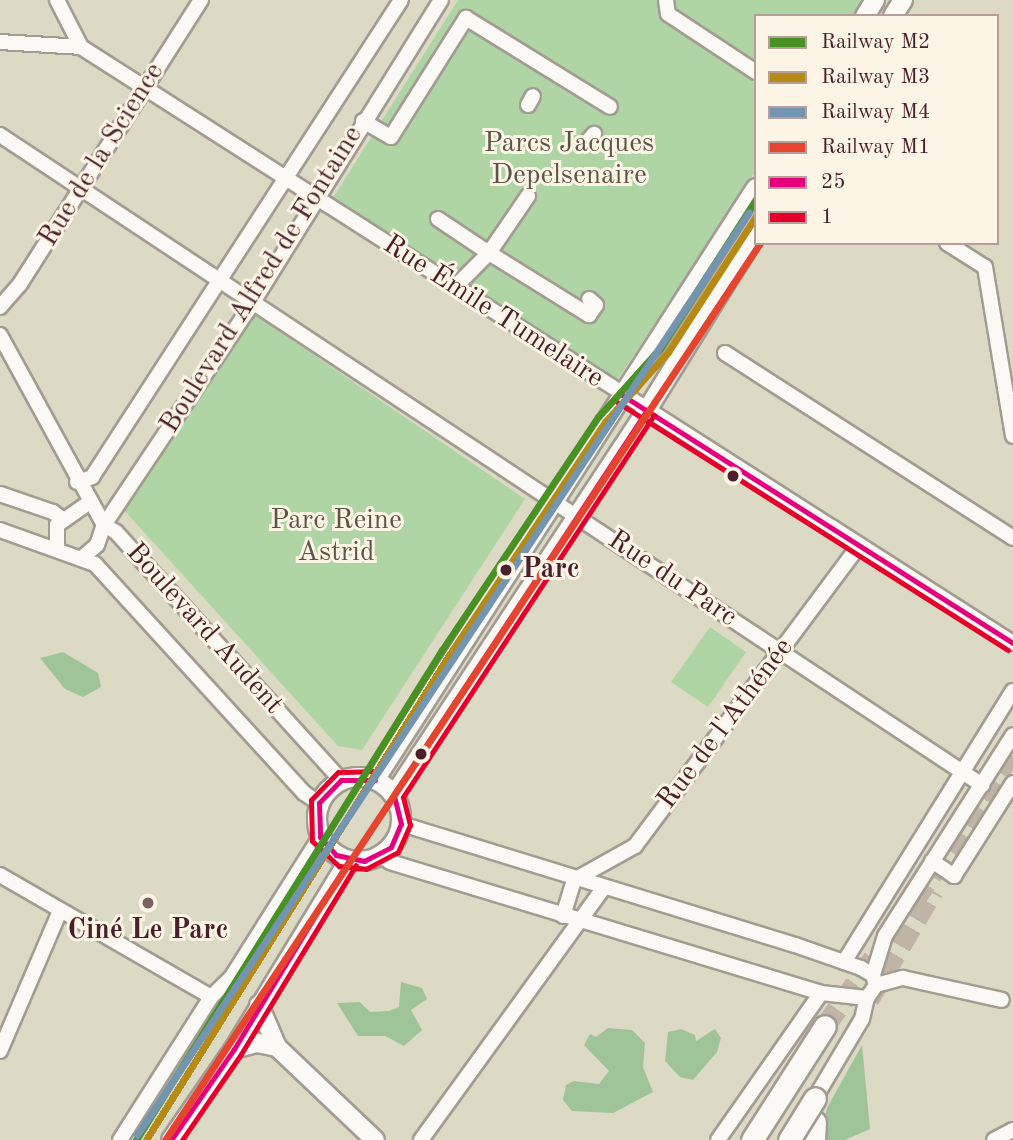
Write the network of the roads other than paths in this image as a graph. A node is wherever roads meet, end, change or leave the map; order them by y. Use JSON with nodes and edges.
{"nodes":[{"id":1,"x":57,"y":0,"type":"edge"},
{"id":2,"x":201,"y":0,"type":"edge"},
{"id":3,"x":401,"y":0,"type":"edge"},
{"id":4,"x":441,"y":0,"type":"edge"},
{"id":5,"x":666,"y":0,"type":"edge"},
{"id":6,"x":676,"y":0,"type":"edge"},
{"id":7,"x":673,"y":17,"type":"junction"},
{"id":8,"x":0,"y":42,"type":"edge"},
{"id":9,"x":81,"y":47,"type":"junction"},
{"id":10,"x":754,"y":71,"type":"edge"},
{"id":11,"x":144,"y":89,"type":"junction"},
{"id":12,"x":610,"y":107,"type":"dead end"},
{"id":13,"x":363,"y":121,"type":"junction"},
{"id":14,"x":0,"y":135,"type":"edge"},
{"id":15,"x":286,"y":180,"type":"junction"},
{"id":16,"x":81,"y":189,"type":"junction"},
{"id":17,"x":754,"y":191,"type":"edge"},
{"id":18,"x":528,"y":197,"type":"dead end"},
{"id":19,"x":314,"y":198,"type":"junction"},
{"id":20,"x":438,"y":219,"type":"dead end"},
{"id":21,"x":754,"y":237,"type":"edge"},
{"id":22,"x":950,"y":245,"type":"edge"},
{"id":23,"x":489,"y":253,"type":"junction"},
{"id":24,"x":221,"y":281,"type":"junction"},
{"id":25,"x":455,"y":287,"type":"junction"},
{"id":26,"x":589,"y":299,"type":"dead end"},
{"id":27,"x":252,"y":301,"type":"junction"},
{"id":28,"x":0,"y":307,"type":"edge"},
{"id":29,"x":0,"y":335,"type":"edge"},
{"id":30,"x":725,"y":353,"type":"dead end"},
{"id":31,"x":622,"y":395,"type":"junction"},
{"id":32,"x":647,"y":410,"type":"junction"},
{"id":33,"x":1013,"y":436,"type":"edge"},
{"id":34,"x":77,"y":482,"type":"junction"},
{"id":35,"x":0,"y":494,"type":"edge"},
{"id":36,"x":89,"y":502,"type":"junction"},
{"id":37,"x":555,"y":502,"type":"junction"},
{"id":38,"x":575,"y":515,"type":"junction"},
{"id":39,"x":62,"y":519,"type":"junction"},
{"id":40,"x":104,"y":525,"type":"junction"},
{"id":41,"x":0,"y":530,"type":"edge"},
{"id":42,"x":1013,"y":538,"type":"edge"},
{"id":43,"x":859,"y":545,"type":"junction"},
{"id":44,"x":57,"y":547,"type":"junction"},
{"id":45,"x":83,"y":557,"type":"junction"},
{"id":46,"x":1013,"y":643,"type":"edge"},
{"id":47,"x":781,"y":653,"type":"junction"},
{"id":48,"x":1013,"y":691,"type":"edge"},
{"id":49,"x":1013,"y":735,"type":"edge"},
{"id":50,"x":963,"y":773,"type":"junction"},
{"id":51,"x":341,"y":780,"type":"junction"},
{"id":52,"x":375,"y":780,"type":"junction"},
{"id":53,"x":1013,"y":783,"type":"edge"},
{"id":54,"x":982,"y":785,"type":"junction"},
{"id":55,"x":394,"y":795,"type":"junction"},
{"id":56,"x":319,"y":803,"type":"junction"},
{"id":57,"x":401,"y":824,"type":"junction"},
{"id":58,"x":320,"y":837,"type":"junction"},
{"id":59,"x":381,"y":855,"type":"junction"},
{"id":60,"x":349,"y":860,"type":"junction"},
{"id":61,"x":932,"y":862,"type":"junction"},
{"id":62,"x":0,"y":875,"type":"edge"},
{"id":63,"x":574,"y":880,"type":"junction"},
{"id":64,"x":604,"y":887,"type":"junction"},
{"id":65,"x":60,"y":911,"type":"junction"},
{"id":66,"x":564,"y":916,"type":"junction"},
{"id":67,"x":581,"y":922,"type":"junction"},
{"id":68,"x":844,"y":962,"type":"junction"},
{"id":69,"x":872,"y":986,"type":"junction"},
{"id":70,"x":821,"y":993,"type":"junction"},
{"id":71,"x":211,"y":997,"type":"junction"},
{"id":72,"x":1002,"y":1000,"type":"dead end"},
{"id":73,"x":260,"y":1005,"type":"junction"},
{"id":74,"x":825,"y":1026,"type":"tunnel mouth"},
{"id":75,"x":277,"y":1047,"type":"junction"},
{"id":76,"x":234,"y":1049,"type":"junction"},
{"id":77,"x":0,"y":1051,"type":"edge"},
{"id":78,"x":815,"y":1098,"type":"joint"},
{"id":79,"x":1013,"y":1130,"type":"edge"},
{"id":80,"x":120,"y":1140,"type":"edge"},
{"id":81,"x":171,"y":1140,"type":"edge"},
{"id":82,"x":375,"y":1140,"type":"edge"},
{"id":83,"x":421,"y":1140,"type":"edge"},
{"id":84,"x":718,"y":1140,"type":"edge"},
{"id":85,"x":752,"y":1140,"type":"edge"},
{"id":86,"x":789,"y":1140,"type":"edge"},
{"id":87,"x":993,"y":1140,"type":"edge"}],
"edges":[{"from":1,"to":9,"type":"street"},
{"from":2,"to":11,"type":"street","name":"Rue de la Science"},
{"from":3,"to":15,"type":"street","name":"Boulevard Alfred de Fontaine"},
{"from":4,"to":13,"type":"street","name":"Boulevard Alfred de Fontaine"},
{"from":5,"to":7,"type":"street"},
{"from":6,"to":7,"type":"street"},
{"from":7,"to":10,"type":"street"},
{"from":8,"to":9,"type":"street"},
{"from":9,"to":11,"type":"street","name":"Rue Émile Tumelaire"},
{"from":11,"to":15,"type":"street","name":"Rue Émile Tumelaire"},
{"from":11,"to":16,"type":"street","name":"Rue de la Science"},
{"from":12,"to":13,"type":"street"},
{"from":13,"to":19,"type":"street","name":"Boulevard Alfred de Fontaine"},
{"from":14,"to":16,"type":"street","name":"Rue du Parc"},
{"from":15,"to":19,"type":"street","name":"Rue Émile Tumelaire"},
{"from":15,"to":24,"type":"street","name":"Boulevard Alfred de Fontaine"},
{"from":16,"to":24,"type":"street","name":"Rue du Parc"},
{"from":16,"to":28,"type":"street","name":"Rue de la Science"},
{"from":17,"to":31,"type":"main road"},
{"from":18,"to":23,"type":"street"},
{"from":19,"to":25,"type":"street","name":"Rue Émile Tumelaire"},
{"from":19,"to":27,"type":"street","name":"Boulevard Alfred de Fontaine"},
{"from":20,"to":23,"type":"street"},
{"from":21,"to":32,"type":"main road"},
{"from":22,"to":33,"type":"street"},
{"from":23,"to":25,"type":"street"},
{"from":23,"to":26,"type":"street"},
{"from":24,"to":27,"type":"street","name":"Rue du Parc"},
{"from":24,"to":34,"type":"street","name":"Boulevard Alfred de Fontaine"},
{"from":25,"to":31,"type":"street","name":"Rue Émile Tumelaire"},
{"from":27,"to":37,"type":"street","name":"Rue du Parc"},
{"from":27,"to":40,"type":"street","name":"Boulevard Alfred de Fontaine"},
{"from":29,"to":34,"type":"street","name":"Boulevard Audent"},
{"from":30,"to":42,"type":"street"},
{"from":31,"to":32,"type":"street","name":"Rue Émile Tumelaire"},
{"from":31,"to":37,"type":"main road"},
{"from":32,"to":38,"type":"main road"},
{"from":32,"to":43,"type":"street","name":"Rue Émile Tumelaire"},
{"from":34,"to":36,"type":"street","name":"Boulevard Audent"},
{"from":35,"to":39,"type":"street"},
{"from":36,"to":39,"type":"street"},
{"from":36,"to":40,"type":"street","name":"Boulevard Audent"},
{"from":37,"to":38,"type":"street","name":"Rue du Parc"},
{"from":37,"to":52,"type":"main road"},
{"from":38,"to":47,"type":"street","name":"Rue du Parc"},
{"from":38,"to":55,"type":"main road"},
{"from":39,"to":44,"type":"street"},
{"from":40,"to":45,"type":"street","name":"Boulevard Alfred de Fontaine"},
{"from":40,"to":51,"type":"street","name":"Boulevard Audent"},
{"from":41,"to":44,"type":"street","name":"Boulevard Audent"},
{"from":43,"to":46,"type":"street","name":"Rue Émile Tumelaire"},
{"from":43,"to":47,"type":"street","name":"Rue de l'Athénée"},
{"from":44,"to":45,"type":"street","name":"Boulevard Audent"},
{"from":45,"to":56,"type":"street","name":"Boulevard Audent"},
{"from":47,"to":50,"type":"street","name":"Rue du Parc"},
{"from":47,"to":63,"type":"street","name":"Rue de l'Athénée"},
{"from":48,"to":50,"type":"street"},
{"from":49,"to":54,"type":"street"},
{"from":50,"to":54,"type":"street","name":"Rue du Parc"},
{"from":50,"to":68,"type":"street"},
{"from":51,"to":52,"type":"main road"},
{"from":51,"to":56,"type":"main road"},
{"from":52,"to":55,"type":"main road"},
{"from":53,"to":61,"type":"street"},
{"from":54,"to":61,"type":"street"},
{"from":55,"to":57,"type":"main road"},
{"from":56,"to":58,"type":"main road"},
{"from":57,"to":59,"type":"main road"},
{"from":57,"to":63,"type":"street"},
{"from":58,"to":60,"type":"main road"},
{"from":58,"to":71,"type":"street"},
{"from":59,"to":60,"type":"main road"},
{"from":59,"to":66,"type":"street"},
{"from":60,"to":73,"type":"main road"},
{"from":61,"to":69,"type":"street"},
{"from":62,"to":65,"type":"street"},
{"from":63,"to":64,"type":"street"},
{"from":63,"to":66,"type":"street"},
{"from":64,"to":67,"type":"street"},
{"from":64,"to":68,"type":"street"},
{"from":65,"to":71,"type":"street"},
{"from":65,"to":77,"type":"street"},
{"from":66,"to":67,"type":"street"},
{"from":67,"to":70,"type":"street"},
{"from":67,"to":83,"type":"street"},
{"from":68,"to":69,"type":"street"},
{"from":69,"to":70,"type":"street"},
{"from":69,"to":72,"type":"street"},
{"from":69,"to":78,"type":"street"},
{"from":70,"to":84,"type":"street"},
{"from":71,"to":80,"type":"street"},
{"from":73,"to":75,"type":"main road"},
{"from":73,"to":76,"type":"main road"},
{"from":74,"to":85,"type":"highway"},
{"from":75,"to":76,"type":"main road"},
{"from":75,"to":82,"type":"main road"},
{"from":76,"to":81,"type":"main road"},
{"from":78,"to":86,"type":"highway","bridge":true},
{"from":79,"to":87,"type":"street"}]}
